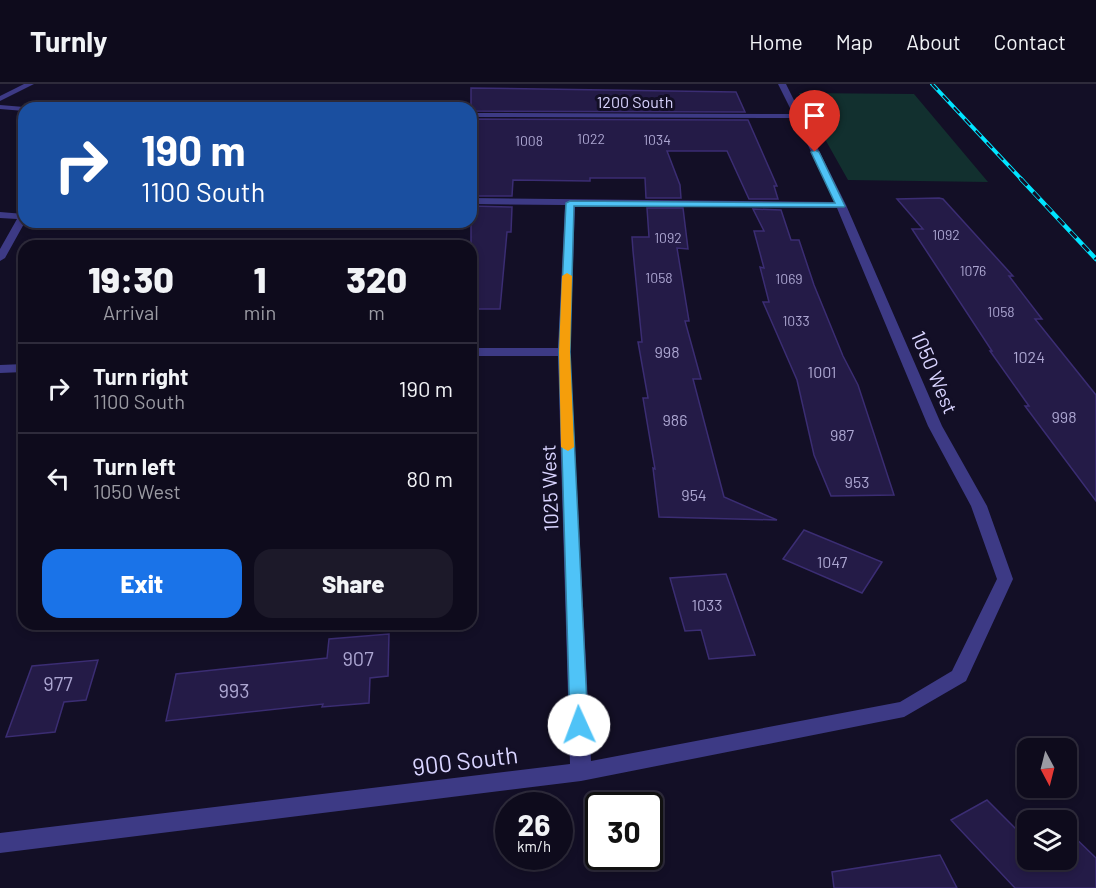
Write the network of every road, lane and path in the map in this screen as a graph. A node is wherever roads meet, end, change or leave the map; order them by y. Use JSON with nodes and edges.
{"nodes":[{"id":1,"x":30,"y":84,"type":"edge"},
{"id":2,"x":782,"y":84,"type":"edge"},
{"id":3,"x":0,"y":99,"type":"edge"},
{"id":4,"x":0,"y":107,"type":"edge"},
{"id":5,"x":18,"y":108,"type":"edge"},
{"id":6,"x":477,"y":115,"type":"edge"},
{"id":7,"x":798,"y":116,"type":"junction"},
{"id":8,"x":477,"y":201,"type":"edge"},
{"id":9,"x":570,"y":203,"type":"junction"},
{"id":10,"x":841,"y":206,"type":"junction"},
{"id":11,"x":0,"y":215,"type":"edge"},
{"id":12,"x":18,"y":216,"type":"edge"},
{"id":13,"x":18,"y":227,"type":"edge"},
{"id":14,"x":0,"y":258,"type":"edge"},
{"id":15,"x":477,"y":352,"type":"edge"},
{"id":16,"x":564,"y":352,"type":"junction"},
{"id":17,"x":18,"y":368,"type":"edge"},
{"id":18,"x":0,"y":369,"type":"edge"},
{"id":19,"x":959,"y":676,"type":"joint"},
{"id":20,"x":581,"y":772,"type":"junction"},
{"id":21,"x":0,"y":843,"type":"edge"}],
"edges":[{"from":1,"to":3,"type":"street"},
{"from":2,"to":7,"type":"street","name":"1050 West"},
{"from":4,"to":5,"type":"street"},
{"from":6,"to":7,"type":"street","name":"1200 South"},
{"from":7,"to":10,"type":"street","name":"1050 West"},
{"from":8,"to":9,"type":"street"},
{"from":9,"to":10,"type":"street"},
{"from":9,"to":16,"type":"street","name":"1025 West"},
{"from":10,"to":19,"type":"street","name":"1050 West"},
{"from":11,"to":12,"type":"street"},
{"from":13,"to":14,"type":"street"},
{"from":15,"to":16,"type":"street"},
{"from":16,"to":20,"type":"street","name":"1025 West"},
{"from":17,"to":18,"type":"street"},
{"from":19,"to":20,"type":"street","name":"900 South"},
{"from":20,"to":21,"type":"street","name":"900 South"}]}
